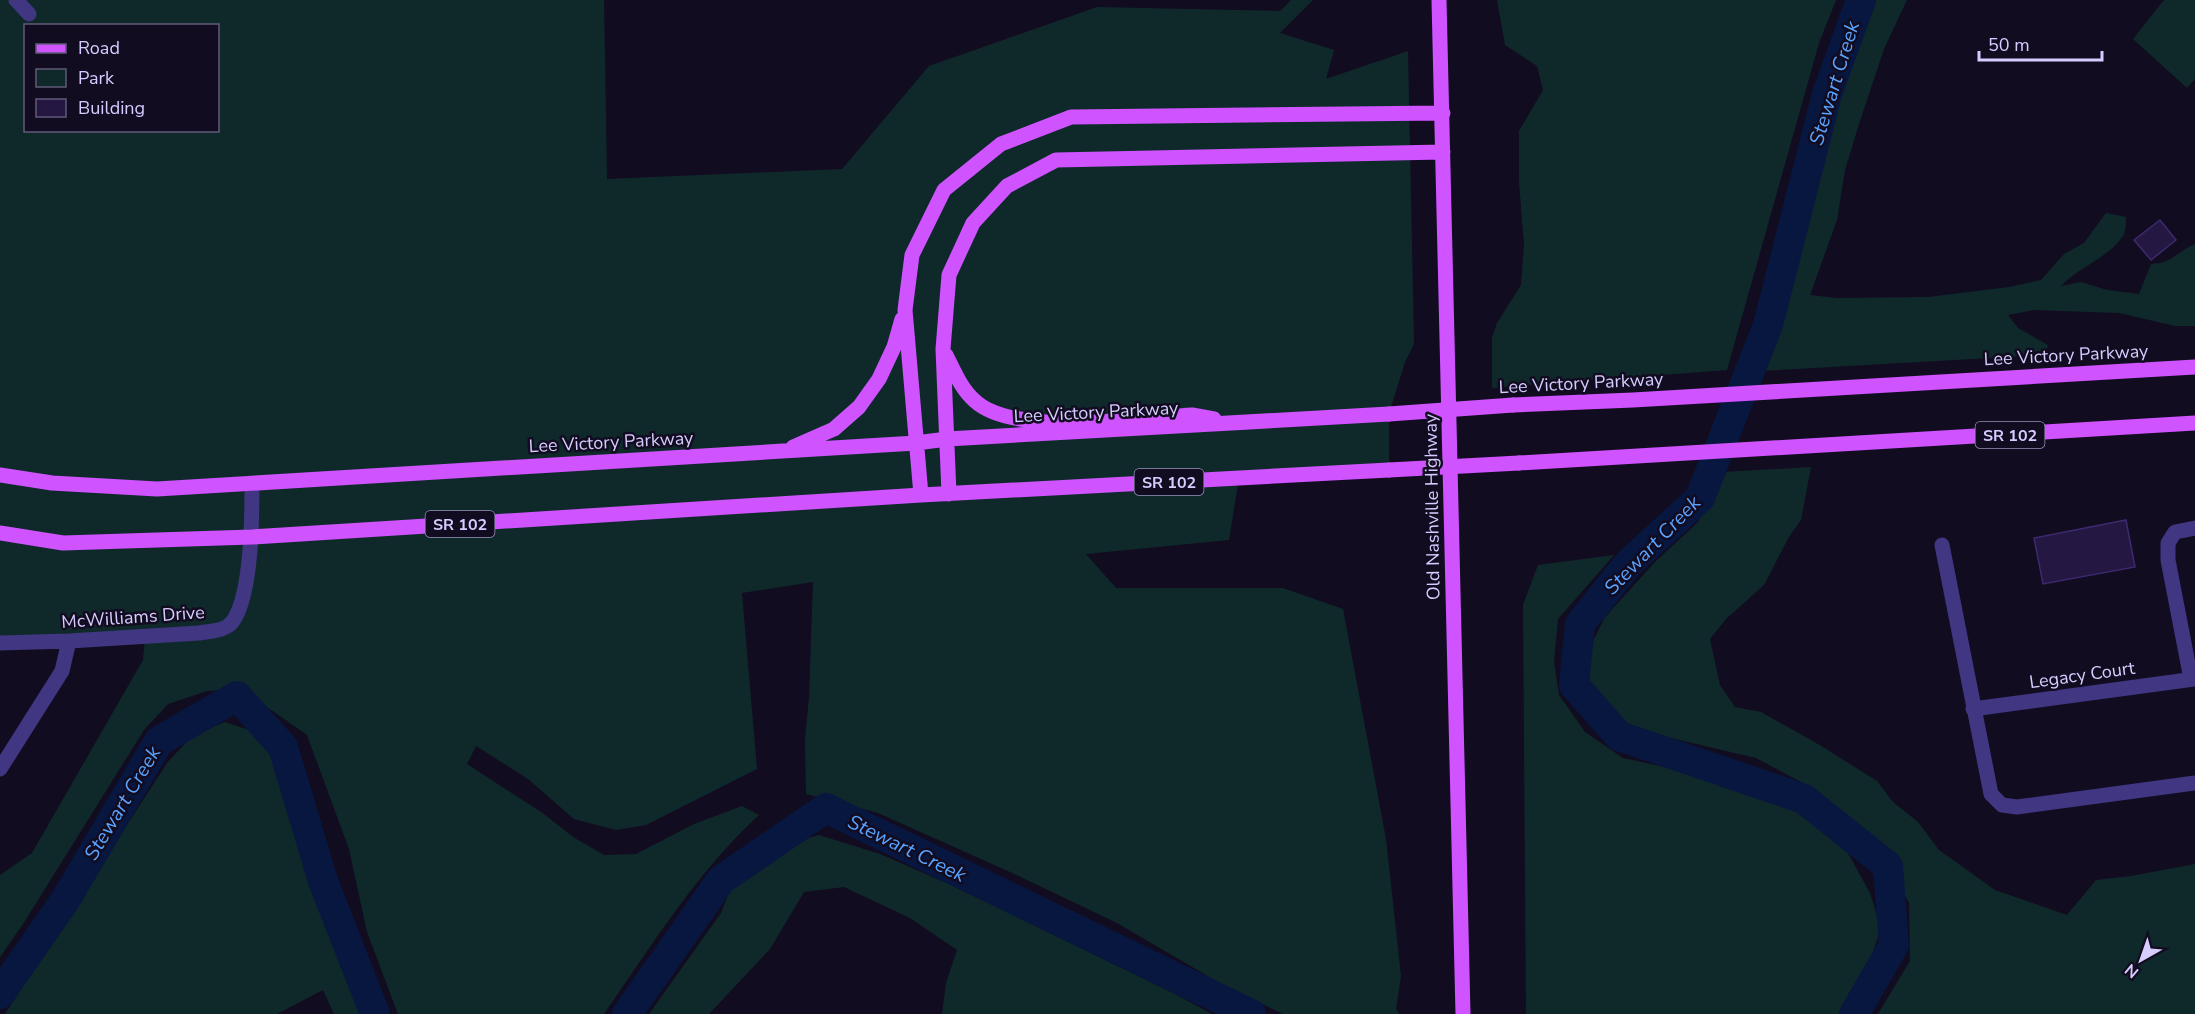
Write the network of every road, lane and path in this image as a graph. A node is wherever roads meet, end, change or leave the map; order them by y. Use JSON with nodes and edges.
{"nodes":[{"id":1,"x":16,"y":0,"type":"edge"},
{"id":2,"x":1440,"y":0,"type":"edge"},
{"id":3,"x":29,"y":14,"type":"dead end"},
{"id":4,"x":1443,"y":113,"type":"junction"},
{"id":5,"x":1443,"y":152,"type":"junction"},
{"id":6,"x":905,"y":310,"type":"junction"},
{"id":7,"x":943,"y":349,"type":"junction"},
{"id":8,"x":2195,"y":367,"type":"edge"},
{"id":9,"x":1238,"y":423,"type":"junction"},
{"id":10,"x":2195,"y":423,"type":"edge"},
{"id":11,"x":947,"y":439,"type":"junction"},
{"id":12,"x":916,"y":443,"type":"junction"},
{"id":13,"x":784,"y":451,"type":"junction"},
{"id":14,"x":0,"y":475,"type":"edge"},
{"id":15,"x":252,"y":483,"type":"junction"},
{"id":16,"x":949,"y":494,"type":"junction"},
{"id":17,"x":921,"y":495,"type":"junction"},
{"id":18,"x":2195,"y":528,"type":"edge"},
{"id":19,"x":0,"y":533,"type":"edge"},
{"id":20,"x":252,"y":537,"type":"junction"},
{"id":21,"x":1942,"y":545,"type":"dead end"},
{"id":22,"x":69,"y":641,"type":"junction"},
{"id":23,"x":0,"y":643,"type":"edge"},
{"id":24,"x":2193,"y":679,"type":"edge"},
{"id":25,"x":1973,"y":709,"type":"junction"},
{"id":26,"x":0,"y":769,"type":"edge"},
{"id":27,"x":2195,"y":783,"type":"edge"},
{"id":28,"x":1462,"y":1014,"type":"edge"}],
"edges":[{"from":1,"to":3,"type":"street"},
{"from":2,"to":4,"type":"main road","name":"Old Nashville Highway"},
{"from":4,"to":5,"type":"main road","name":"Old Nashville Highway"},
{"from":4,"to":6,"type":"main road"},
{"from":5,"to":7,"type":"main road"},
{"from":5,"to":28,"type":"main road","name":"Old Nashville Highway"},
{"from":6,"to":12,"type":"main road"},
{"from":6,"to":13,"type":"main road"},
{"from":7,"to":9,"type":"main road"},
{"from":7,"to":11,"type":"main road"},
{"from":8,"to":9,"type":"main road","name":"Lee Victory Parkway","bridge":true},
{"from":9,"to":11,"type":"main road","name":"Lee Victory Parkway"},
{"from":10,"to":16,"type":"main road","number":"SR 102","bridge":true},
{"from":11,"to":12,"type":"main road","name":"Lee Victory Parkway"},
{"from":11,"to":16,"type":"main road"},
{"from":12,"to":13,"type":"main road","name":"Lee Victory Parkway"},
{"from":12,"to":17,"type":"main road"},
{"from":13,"to":15,"type":"main road","name":"Lee Victory Parkway"},
{"from":14,"to":15,"type":"main road","name":"Lee Victory Parkway"},
{"from":15,"to":20,"type":"street","name":"McWilliams Drive"},
{"from":16,"to":17,"type":"main road","number":"SR 102"},
{"from":17,"to":20,"type":"main road","number":"SR 102"},
{"from":18,"to":24,"type":"street"},
{"from":19,"to":20,"type":"main road","number":"SR 102"},
{"from":20,"to":22,"type":"street","name":"McWilliams Drive"},
{"from":21,"to":25,"type":"street"},
{"from":22,"to":23,"type":"street","name":"McWilliams Drive"},
{"from":22,"to":26,"type":"street"},
{"from":24,"to":25,"type":"street","name":"Legacy Court"},
{"from":25,"to":27,"type":"street"}]}
